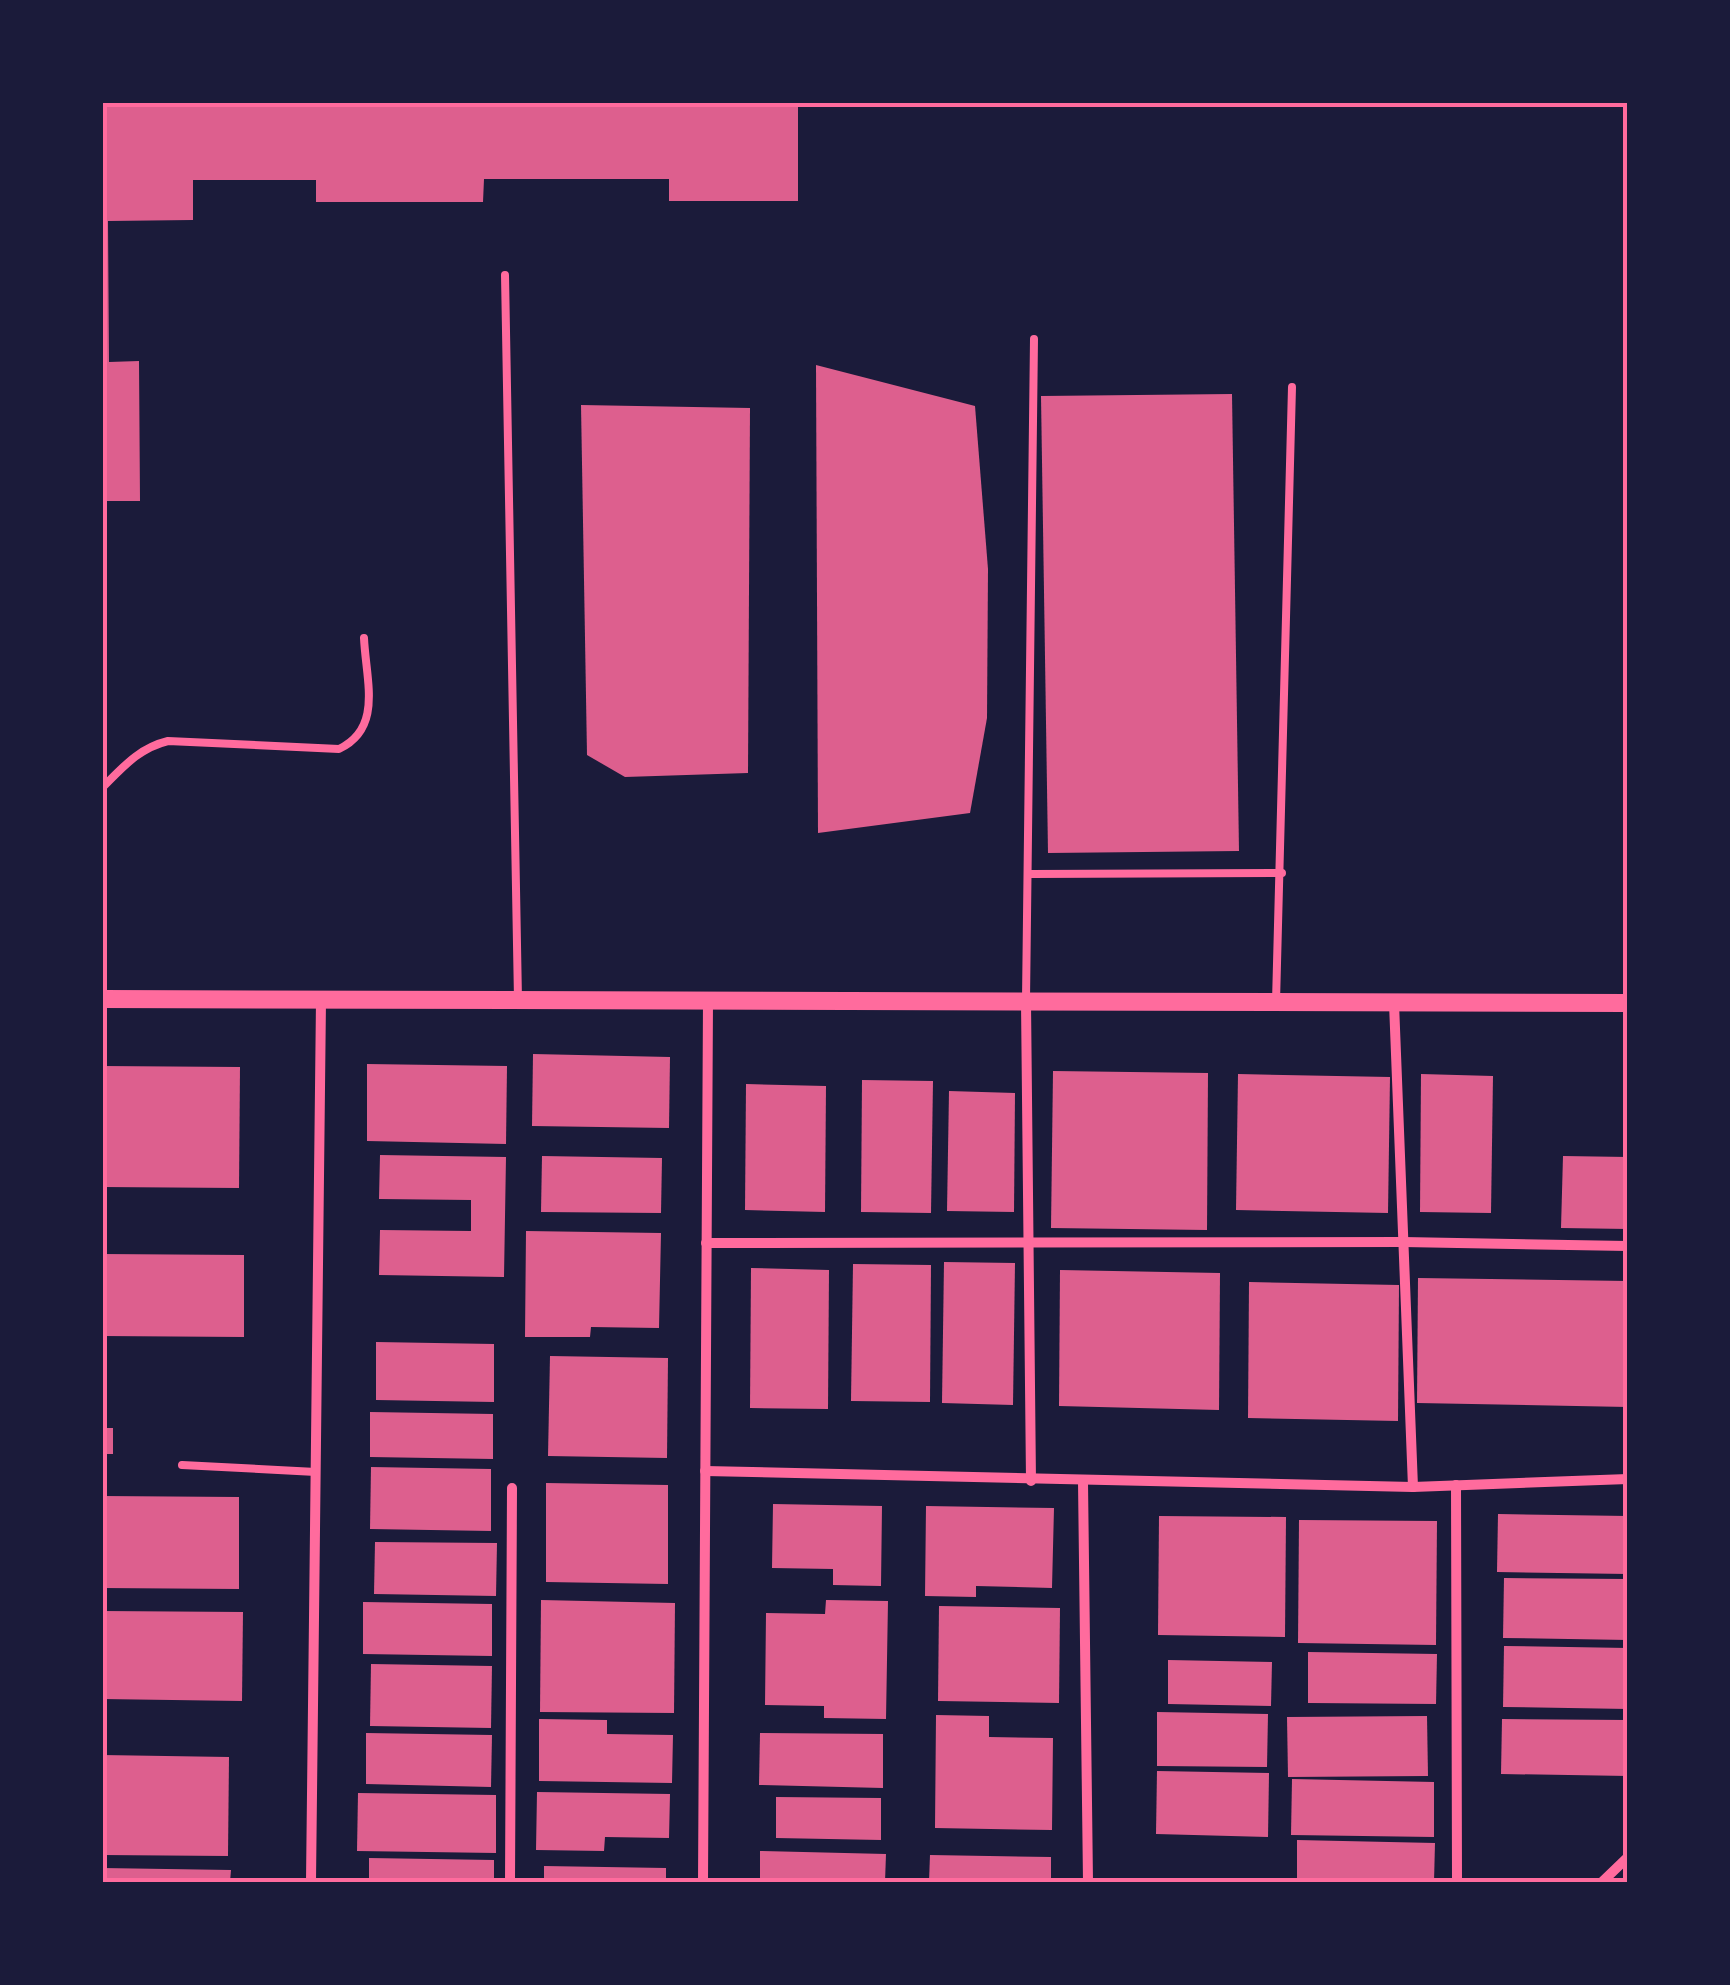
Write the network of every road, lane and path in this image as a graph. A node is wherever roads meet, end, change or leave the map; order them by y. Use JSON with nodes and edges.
{"nodes":[{"id":1,"x":505,"y":275,"type":"dead end"},
{"id":2,"x":1034,"y":340,"type":"dead end"},
{"id":3,"x":1292,"y":387,"type":"dead end"},
{"id":4,"x":364,"y":638,"type":"dead end"},
{"id":5,"x":102,"y":788,"type":"edge"},
{"id":6,"x":1282,"y":872,"type":"junction"},
{"id":7,"x":1031,"y":874,"type":"junction"},
{"id":8,"x":102,"y":1000,"type":"edge"},
{"id":9,"x":321,"y":1000,"type":"junction"},
{"id":10,"x":518,"y":1000,"type":"junction"},
{"id":11,"x":708,"y":1001,"type":"junction"},
{"id":12,"x":1026,"y":1002,"type":"junction"},
{"id":13,"x":1276,"y":1002,"type":"junction"},
{"id":14,"x":1394,"y":1003,"type":"junction"},
{"id":15,"x":1628,"y":1003,"type":"edge"},
{"id":16,"x":1026,"y":1241,"type":"junction"},
{"id":17,"x":1404,"y":1242,"type":"junction"},
{"id":18,"x":706,"y":1243,"type":"junction"},
{"id":19,"x":1628,"y":1246,"type":"edge"},
{"id":20,"x":182,"y":1465,"type":"dead end"},
{"id":21,"x":705,"y":1471,"type":"junction"},
{"id":22,"x":316,"y":1472,"type":"junction"},
{"id":23,"x":1628,"y":1479,"type":"edge"},
{"id":24,"x":1031,"y":1481,"type":"junction"},
{"id":25,"x":1083,"y":1482,"type":"junction"},
{"id":26,"x":1456,"y":1485,"type":"junction"},
{"id":27,"x":1413,"y":1487,"type":"junction"},
{"id":28,"x":512,"y":1488,"type":"dead end"},
{"id":29,"x":1628,"y":1857,"type":"edge"},
{"id":30,"x":311,"y":1882,"type":"edge"},
{"id":31,"x":510,"y":1882,"type":"edge"},
{"id":32,"x":702,"y":1882,"type":"edge"},
{"id":33,"x":1088,"y":1882,"type":"edge"},
{"id":34,"x":1457,"y":1882,"type":"edge"},
{"id":35,"x":1602,"y":1882,"type":"edge"}],
"edges":[{"from":1,"to":10,"type":"lane"},
{"from":2,"to":7,"type":"lane"},
{"from":3,"to":6,"type":"lane"},
{"from":4,"to":5,"type":"lane"},
{"from":6,"to":7,"type":"lane"},
{"from":6,"to":13,"type":"lane"},
{"from":7,"to":12,"type":"lane"},
{"from":8,"to":9,"type":"street"},
{"from":9,"to":10,"type":"street"},
{"from":9,"to":22,"type":"street"},
{"from":10,"to":11,"type":"street"},
{"from":11,"to":12,"type":"street"},
{"from":11,"to":18,"type":"street"},
{"from":12,"to":13,"type":"street"},
{"from":12,"to":16,"type":"street"},
{"from":13,"to":14,"type":"street"},
{"from":14,"to":15,"type":"street"},
{"from":14,"to":17,"type":"street"},
{"from":16,"to":17,"type":"street"},
{"from":16,"to":18,"type":"street"},
{"from":16,"to":24,"type":"street"},
{"from":17,"to":19,"type":"street"},
{"from":17,"to":27,"type":"street"},
{"from":18,"to":21,"type":"street"},
{"from":20,"to":22,"type":"lane"},
{"from":21,"to":24,"type":"street"},
{"from":21,"to":32,"type":"street"},
{"from":22,"to":30,"type":"street"},
{"from":23,"to":26,"type":"street"},
{"from":24,"to":25,"type":"street"},
{"from":25,"to":27,"type":"street"},
{"from":25,"to":33,"type":"street"},
{"from":26,"to":27,"type":"street"},
{"from":26,"to":34,"type":"street"},
{"from":28,"to":31,"type":"street"},
{"from":29,"to":35,"type":"street"}]}
